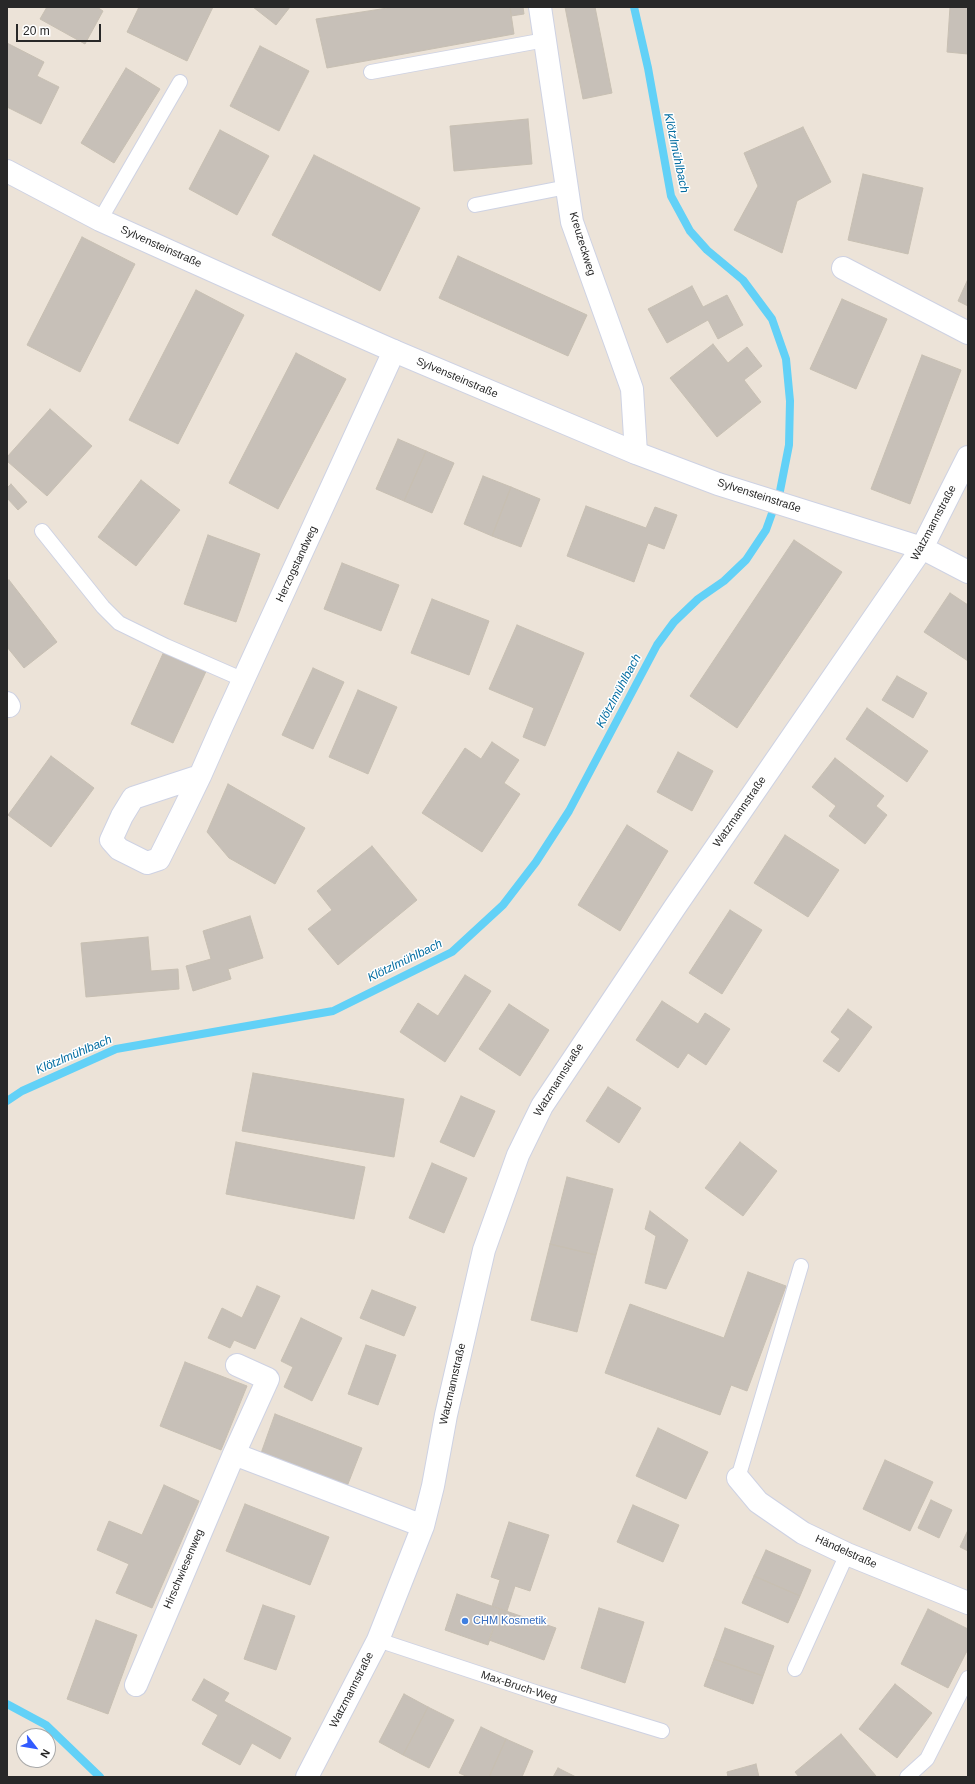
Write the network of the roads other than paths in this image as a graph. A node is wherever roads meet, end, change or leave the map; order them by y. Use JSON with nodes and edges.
{"nodes":[{"id":1,"x":540,"y":7,"type":"edge"},
{"id":2,"x":545,"y":40,"type":"junction"},
{"id":3,"x":371,"y":72,"type":"dead end"},
{"id":4,"x":180,"y":82,"type":"dead end"},
{"id":5,"x":7,"y":171,"type":"edge"},
{"id":6,"x":567,"y":187,"type":"junction"},
{"id":7,"x":475,"y":205,"type":"dead end"},
{"id":8,"x":100,"y":220,"type":"junction"},
{"id":9,"x":844,"y":268,"type":"dead end"},
{"id":10,"x":968,"y":333,"type":"edge"},
{"id":11,"x":394,"y":351,"type":"junction"},
{"id":12,"x":636,"y":453,"type":"junction"},
{"id":13,"x":968,"y":457,"type":"edge"},
{"id":14,"x":42,"y":531,"type":"dead end"},
{"id":15,"x":922,"y":548,"type":"junction"},
{"id":16,"x":968,"y":572,"type":"edge"},
{"id":17,"x":244,"y":680,"type":"junction"},
{"id":18,"x":200,"y":776,"type":"dead end"},
{"id":19,"x":802,"y":1266,"type":"dead end"},
{"id":20,"x":237,"y":1365,"type":"dead end"},
{"id":21,"x":234,"y":1454,"type":"junction"},
{"id":22,"x":738,"y":1478,"type":"joint"},
{"id":23,"x":423,"y":1526,"type":"junction"},
{"id":24,"x":846,"y":1554,"type":"junction"},
{"id":25,"x":968,"y":1603,"type":"edge"},
{"id":26,"x":378,"y":1640,"type":"junction"},
{"id":27,"x":795,"y":1669,"type":"dead end"},
{"id":28,"x":968,"y":1678,"type":"edge"},
{"id":29,"x":136,"y":1685,"type":"dead end"},
{"id":30,"x":662,"y":1731,"type":"dead end"},
{"id":31,"x":307,"y":1777,"type":"edge"},
{"id":32,"x":907,"y":1777,"type":"edge"}],
"edges":[{"from":1,"to":2,"type":"street","name":"Kreuzeckweg"},
{"from":2,"to":3,"type":"lane"},
{"from":2,"to":6,"type":"street","name":"Kreuzeckweg"},
{"from":4,"to":8,"type":"lane"},
{"from":5,"to":8,"type":"street","name":"Sylvensteinstraße"},
{"from":6,"to":7,"type":"lane"},
{"from":6,"to":12,"type":"street","name":"Kreuzeckweg"},
{"from":8,"to":11,"type":"street","name":"Sylvensteinstraße"},
{"from":9,"to":10,"type":"street"},
{"from":11,"to":12,"type":"street","name":"Sylvensteinstraße"},
{"from":11,"to":17,"type":"street","name":"Herzogstandweg"},
{"from":12,"to":15,"type":"street","name":"Sylvensteinstraße"},
{"from":13,"to":15,"type":"street","name":"Watzmannstraße"},
{"from":14,"to":17,"type":"lane"},
{"from":15,"to":16,"type":"street","name":"Sylvensteinstraße"},
{"from":15,"to":23,"type":"street","name":"Watzmannstraße"},
{"from":17,"to":18,"type":"street","name":"Herzogstandweg"},
{"from":19,"to":22,"type":"lane"},
{"from":20,"to":21,"type":"street","name":"Hirschwiesenweg"},
{"from":21,"to":23,"type":"street"},
{"from":21,"to":29,"type":"street","name":"Hirschwiesenweg"},
{"from":22,"to":24,"type":"street","name":"Händelstraße"},
{"from":23,"to":26,"type":"street","name":"Watzmannstraße"},
{"from":24,"to":25,"type":"street","name":"Händelstraße"},
{"from":24,"to":27,"type":"lane"},
{"from":26,"to":30,"type":"lane","name":"Max-Bruch-Weg"},
{"from":26,"to":31,"type":"street","name":"Watzmannstraße"},
{"from":28,"to":32,"type":"lane"}]}
